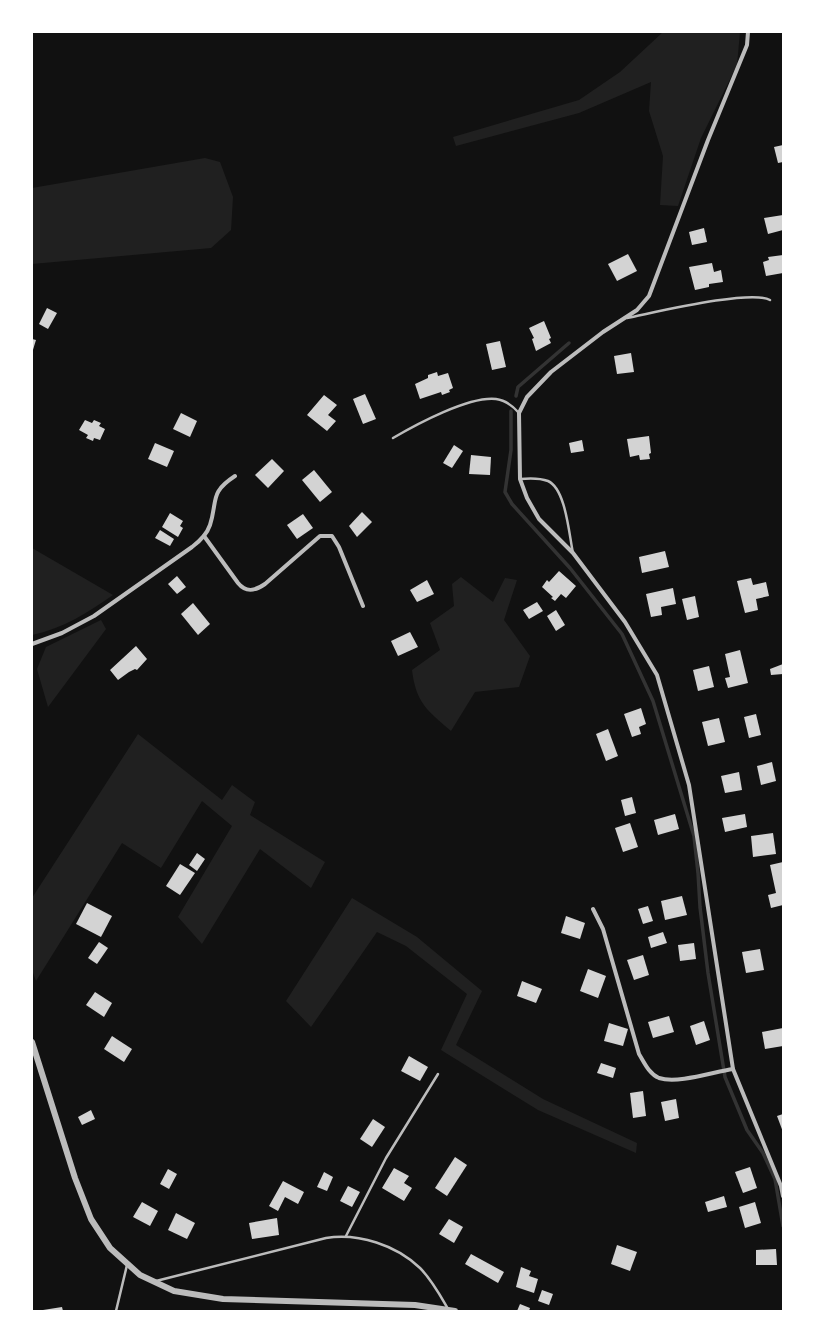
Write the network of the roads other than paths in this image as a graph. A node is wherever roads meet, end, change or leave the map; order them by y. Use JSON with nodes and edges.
{"nodes":[{"id":1,"x":748,"y":32,"type":"edge"},
{"id":2,"x":770,"y":300,"type":"dead end"},
{"id":3,"x":625,"y":318,"type":"junction"},
{"id":4,"x":519,"y":413,"type":"junction"},
{"id":5,"x":393,"y":438,"type":"dead end"},
{"id":6,"x":235,"y":476,"type":"dead end"},
{"id":7,"x":520,"y":479,"type":"junction"},
{"id":8,"x":204,"y":536,"type":"junction"},
{"id":9,"x":573,"y":553,"type":"junction"},
{"id":10,"x":364,"y":606,"type":"dead end"},
{"id":11,"x":32,"y":644,"type":"edge"},
{"id":12,"x":593,"y":909,"type":"dead end"},
{"id":13,"x":32,"y":1042,"type":"edge"},
{"id":14,"x":732,"y":1069,"type":"junction"},
{"id":15,"x":438,"y":1074,"type":"dead end"},
{"id":16,"x":783,"y":1196,"type":"edge"},
{"id":17,"x":346,"y":1236,"type":"junction"},
{"id":18,"x":127,"y":1265,"type":"junction"},
{"id":19,"x":153,"y":1282,"type":"junction"},
{"id":20,"x":415,"y":1308,"type":"edge"},
{"id":21,"x":452,"y":1310,"type":"edge"},
{"id":22,"x":116,"y":1311,"type":"edge"}],
"edges":[{"from":1,"to":3,"type":"street"},
{"from":2,"to":3,"type":"lane"},
{"from":3,"to":4,"type":"street"},
{"from":4,"to":5,"type":"lane"},
{"from":4,"to":7,"type":"street"},
{"from":6,"to":8,"type":"street"},
{"from":7,"to":9,"type":"street"},
{"from":7,"to":9,"type":"lane"},
{"from":8,"to":10,"type":"street"},
{"from":8,"to":11,"type":"street"},
{"from":9,"to":14,"type":"street"},
{"from":12,"to":14,"type":"street"},
{"from":13,"to":18,"type":"street"},
{"from":14,"to":16,"type":"street"},
{"from":15,"to":17,"type":"lane"},
{"from":17,"to":19,"type":"lane"},
{"from":17,"to":21,"type":"lane"},
{"from":18,"to":19,"type":"street"},
{"from":18,"to":22,"type":"lane"},
{"from":19,"to":20,"type":"street"},
{"from":20,"to":21,"type":"street"}]}
